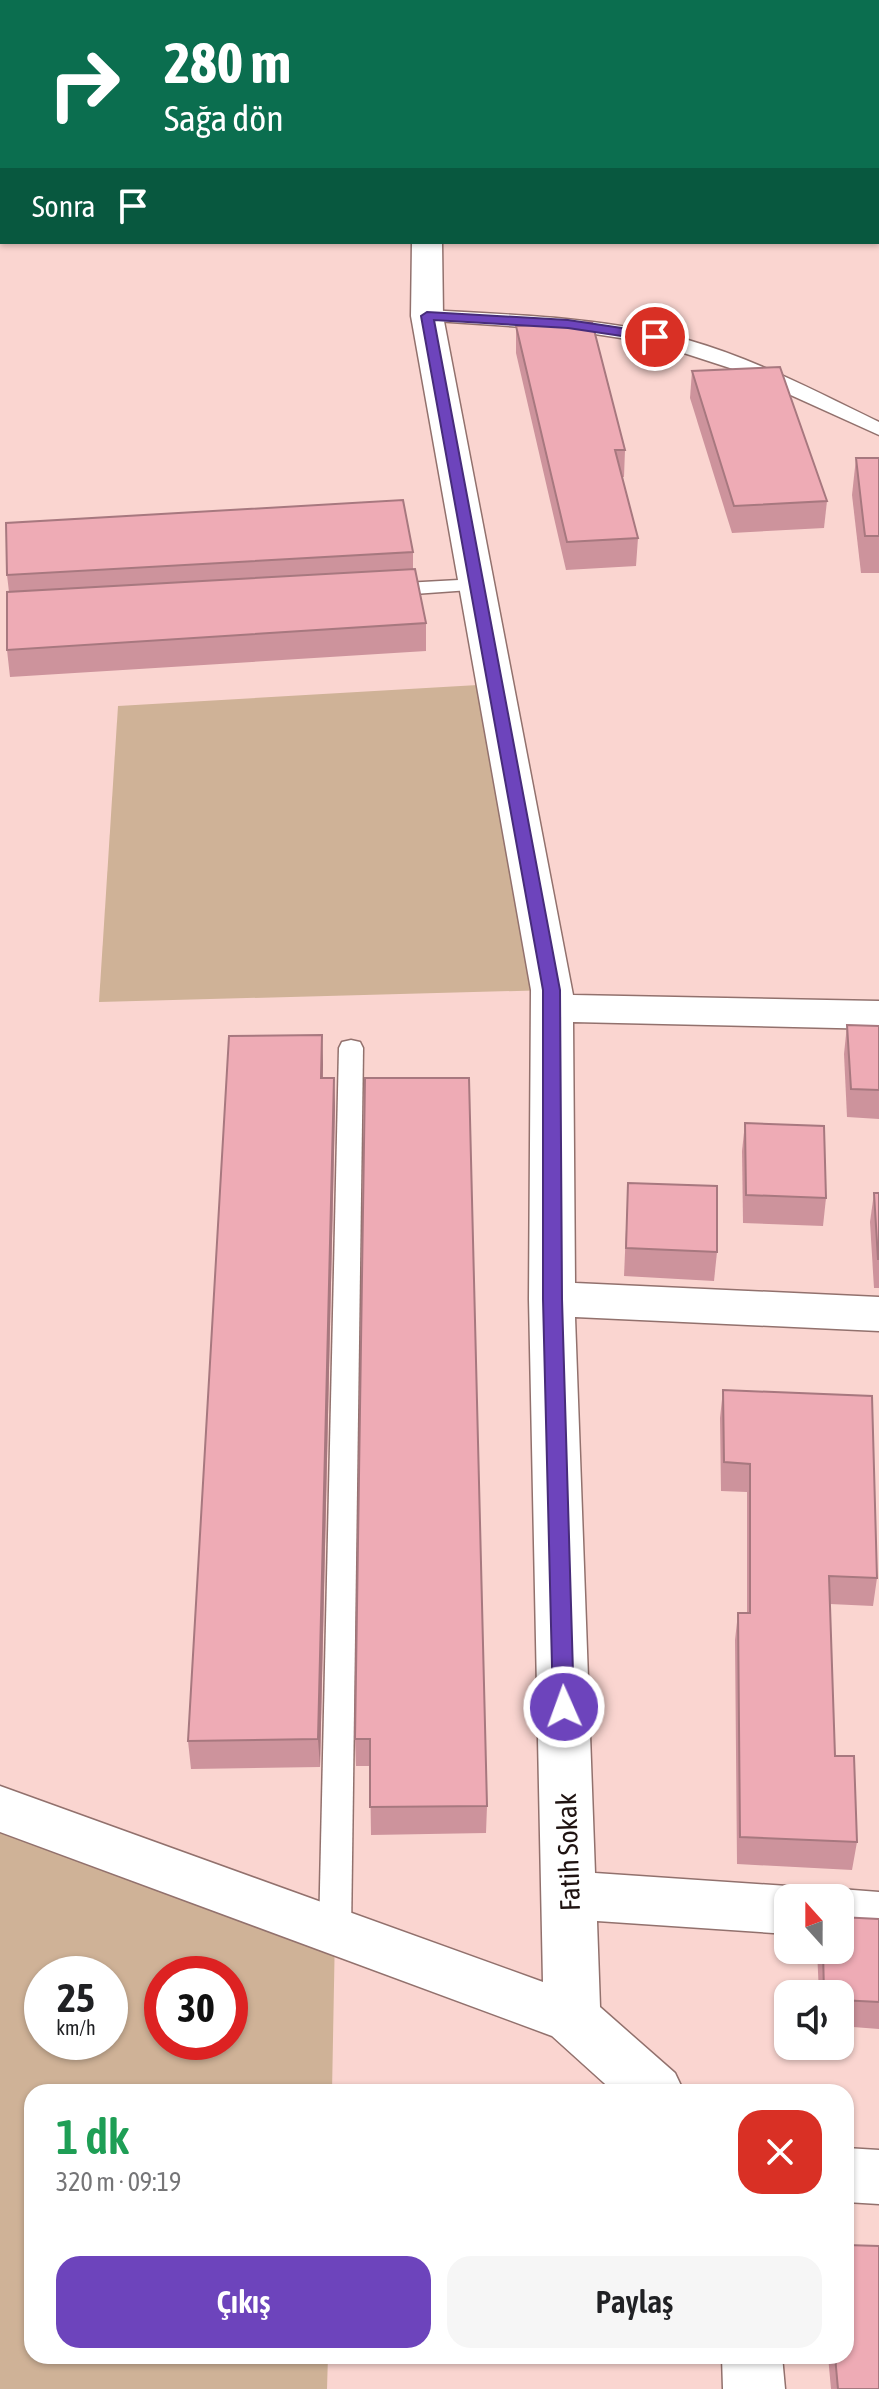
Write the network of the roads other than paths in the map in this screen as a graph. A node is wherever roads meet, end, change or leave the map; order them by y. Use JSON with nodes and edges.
{"nodes":[{"id":1,"x":427,"y":244,"type":"edge"},
{"id":2,"x":427,"y":316,"type":"junction"},
{"id":3,"x":879,"y":429,"type":"edge"},
{"id":4,"x":477,"y":585,"type":"junction"},
{"id":5,"x":368,"y":591,"type":"edge"},
{"id":6,"x":551,"y":1008,"type":"junction"},
{"id":7,"x":879,"y":1015,"type":"edge"},
{"id":8,"x":351,"y":1048,"type":"dead end"},
{"id":9,"x":552,"y":1299,"type":"junction"},
{"id":10,"x":879,"y":1314,"type":"edge"},
{"id":11,"x":0,"y":1809,"type":"edge"},
{"id":12,"x":569,"y":1895,"type":"junction"},
{"id":13,"x":774,"y":1909,"type":"edge"},
{"id":14,"x":854,"y":1914,"type":"edge"},
{"id":15,"x":879,"y":1916,"type":"edge"},
{"id":16,"x":335,"y":1932,"type":"junction"},
{"id":17,"x":572,"y":2018,"type":"junction"},
{"id":18,"x":646,"y":2084,"type":"edge"},
{"id":19,"x":854,"y":2175,"type":"edge"},
{"id":20,"x":879,"y":2177,"type":"edge"},
{"id":21,"x":752,"y":2364,"type":"edge"},
{"id":22,"x":754,"y":2389,"type":"edge"}],
"edges":[{"from":1,"to":2,"type":"street","name":"Fatih Sokak"},
{"from":2,"to":3,"type":"lane"},
{"from":2,"to":4,"type":"street","name":"Fatih Sokak"},
{"from":4,"to":5,"type":"lane"},
{"from":4,"to":6,"type":"street","name":"Fatih Sokak"},
{"from":6,"to":7,"type":"street"},
{"from":6,"to":9,"type":"street","name":"Fatih Sokak"},
{"from":8,"to":16,"type":"lane"},
{"from":9,"to":10,"type":"street"},
{"from":9,"to":12,"type":"street","name":"Fatih Sokak"},
{"from":11,"to":16,"type":"street"},
{"from":12,"to":13,"type":"street"},
{"from":12,"to":17,"type":"street","name":"Fatih Sokak"},
{"from":14,"to":15,"type":"street"},
{"from":16,"to":17,"type":"street"},
{"from":17,"to":18,"type":"street"},
{"from":19,"to":20,"type":"street"},
{"from":21,"to":22,"type":"street"}]}
